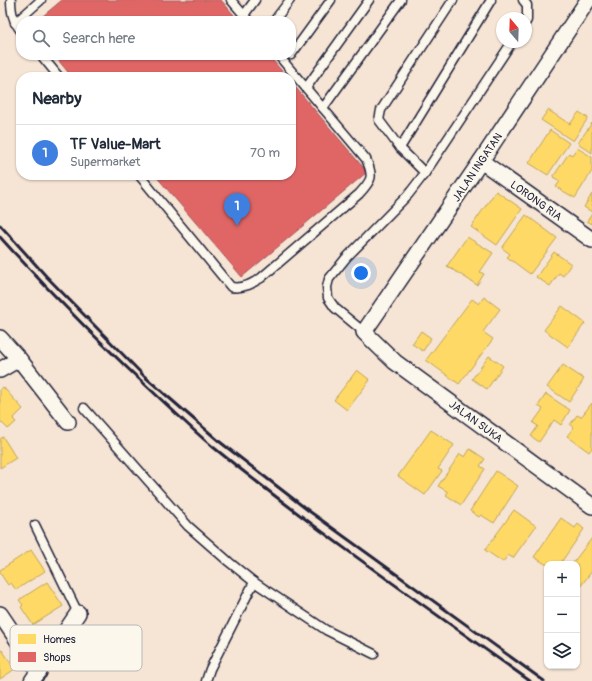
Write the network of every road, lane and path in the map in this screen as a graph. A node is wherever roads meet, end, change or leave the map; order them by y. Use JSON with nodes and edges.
{"nodes":[{"id":1,"x":11,"y":0,"type":"edge"},
{"id":2,"x":41,"y":0,"type":"edge"},
{"id":3,"x":231,"y":0,"type":"edge"},
{"id":4,"x":255,"y":0,"type":"edge"},
{"id":5,"x":290,"y":0,"type":"edge"},
{"id":6,"x":331,"y":0,"type":"edge"},
{"id":7,"x":369,"y":0,"type":"edge"},
{"id":8,"x":401,"y":0,"type":"edge"},
{"id":9,"x":453,"y":0,"type":"edge"},
{"id":10,"x":491,"y":0,"type":"edge"},
{"id":11,"x":523,"y":0,"type":"edge"},
{"id":12,"x":588,"y":0,"type":"edge"},
{"id":13,"x":527,"y":12,"type":"edge"},
{"id":14,"x":23,"y":16,"type":"edge"},
{"id":15,"x":245,"y":16,"type":"edge"},
{"id":16,"x":248,"y":16,"type":"edge"},
{"id":17,"x":278,"y":16,"type":"edge"},
{"id":18,"x":15,"y":23,"type":"edge"},
{"id":19,"x":296,"y":48,"type":"edge"},
{"id":20,"x":508,"y":48,"type":"edge"},
{"id":21,"x":45,"y":60,"type":"edge"},
{"id":22,"x":282,"y":60,"type":"edge"},
{"id":23,"x":287,"y":60,"type":"edge"},
{"id":24,"x":285,"y":63,"type":"junction"},
{"id":25,"x":55,"y":72,"type":"edge"},
{"id":26,"x":293,"y":72,"type":"edge"},
{"id":27,"x":296,"y":76,"type":"edge"},
{"id":28,"x":306,"y":88,"type":"junction"},
{"id":29,"x":323,"y":108,"type":"junction"},
{"id":30,"x":400,"y":148,"type":"junction"},
{"id":31,"x":481,"y":161,"type":"junction"},
{"id":32,"x":425,"y":173,"type":"junction"},
{"id":33,"x":143,"y":180,"type":"edge"},
{"id":34,"x":592,"y":240,"type":"edge"},
{"id":35,"x":364,"y":332,"type":"junction"},
{"id":36,"x":0,"y":338,"type":"edge"},
{"id":37,"x":19,"y":359,"type":"junction"},
{"id":38,"x":0,"y":370,"type":"edge"},
{"id":39,"x":84,"y":408,"type":"dead end"},
{"id":40,"x":68,"y":422,"type":"dead end"},
{"id":41,"x":592,"y":506,"type":"edge"},
{"id":42,"x":35,"y":525,"type":"dead end"},
{"id":43,"x":254,"y":582,"type":"junction"},
{"id":44,"x":78,"y":613,"type":"joint"},
{"id":45,"x":0,"y":614,"type":"edge"},
{"id":46,"x":70,"y":625,"type":"edge"},
{"id":47,"x":10,"y":632,"type":"edge"},
{"id":48,"x":374,"y":654,"type":"dead end"},
{"id":49,"x":206,"y":681,"type":"edge"}],
"edges":[{"from":1,"to":18,"type":"lane"},
{"from":2,"to":14,"type":"lane"},
{"from":3,"to":15,"type":"lane"},
{"from":4,"to":16,"type":"lane"},
{"from":5,"to":17,"type":"lane"},
{"from":6,"to":19,"type":"lane"},
{"from":7,"to":28,"type":"lane"},
{"from":8,"to":29,"type":"lane"},
{"from":9,"to":30,"type":"lane"},
{"from":10,"to":30,"type":"lane"},
{"from":11,"to":13,"type":"lane"},
{"from":12,"to":31,"type":"street","name":"JALAN INGATAN"},
{"from":20,"to":32,"type":"lane"},
{"from":21,"to":25,"type":"lane"},
{"from":22,"to":24,"type":"lane"},
{"from":23,"to":24,"type":"lane"},
{"from":24,"to":26,"type":"lane"},
{"from":27,"to":28,"type":"lane"},
{"from":28,"to":29,"type":"lane"},
{"from":29,"to":33,"type":"lane"},
{"from":30,"to":32,"type":"lane"},
{"from":31,"to":34,"type":"street","name":"LORONG RIA"},
{"from":31,"to":35,"type":"street","name":"JALAN INGATAN"},
{"from":32,"to":35,"type":"lane"},
{"from":35,"to":41,"type":"street","name":"JALAN SUKA"},
{"from":36,"to":37,"type":"street"},
{"from":37,"to":38,"type":"street"},
{"from":37,"to":40,"type":"street"},
{"from":39,"to":43,"type":"lane"},
{"from":42,"to":44,"type":"lane"},
{"from":43,"to":48,"type":"lane"},
{"from":43,"to":49,"type":"lane"},
{"from":44,"to":46,"type":"street"},
{"from":45,"to":47,"type":"street"}]}
